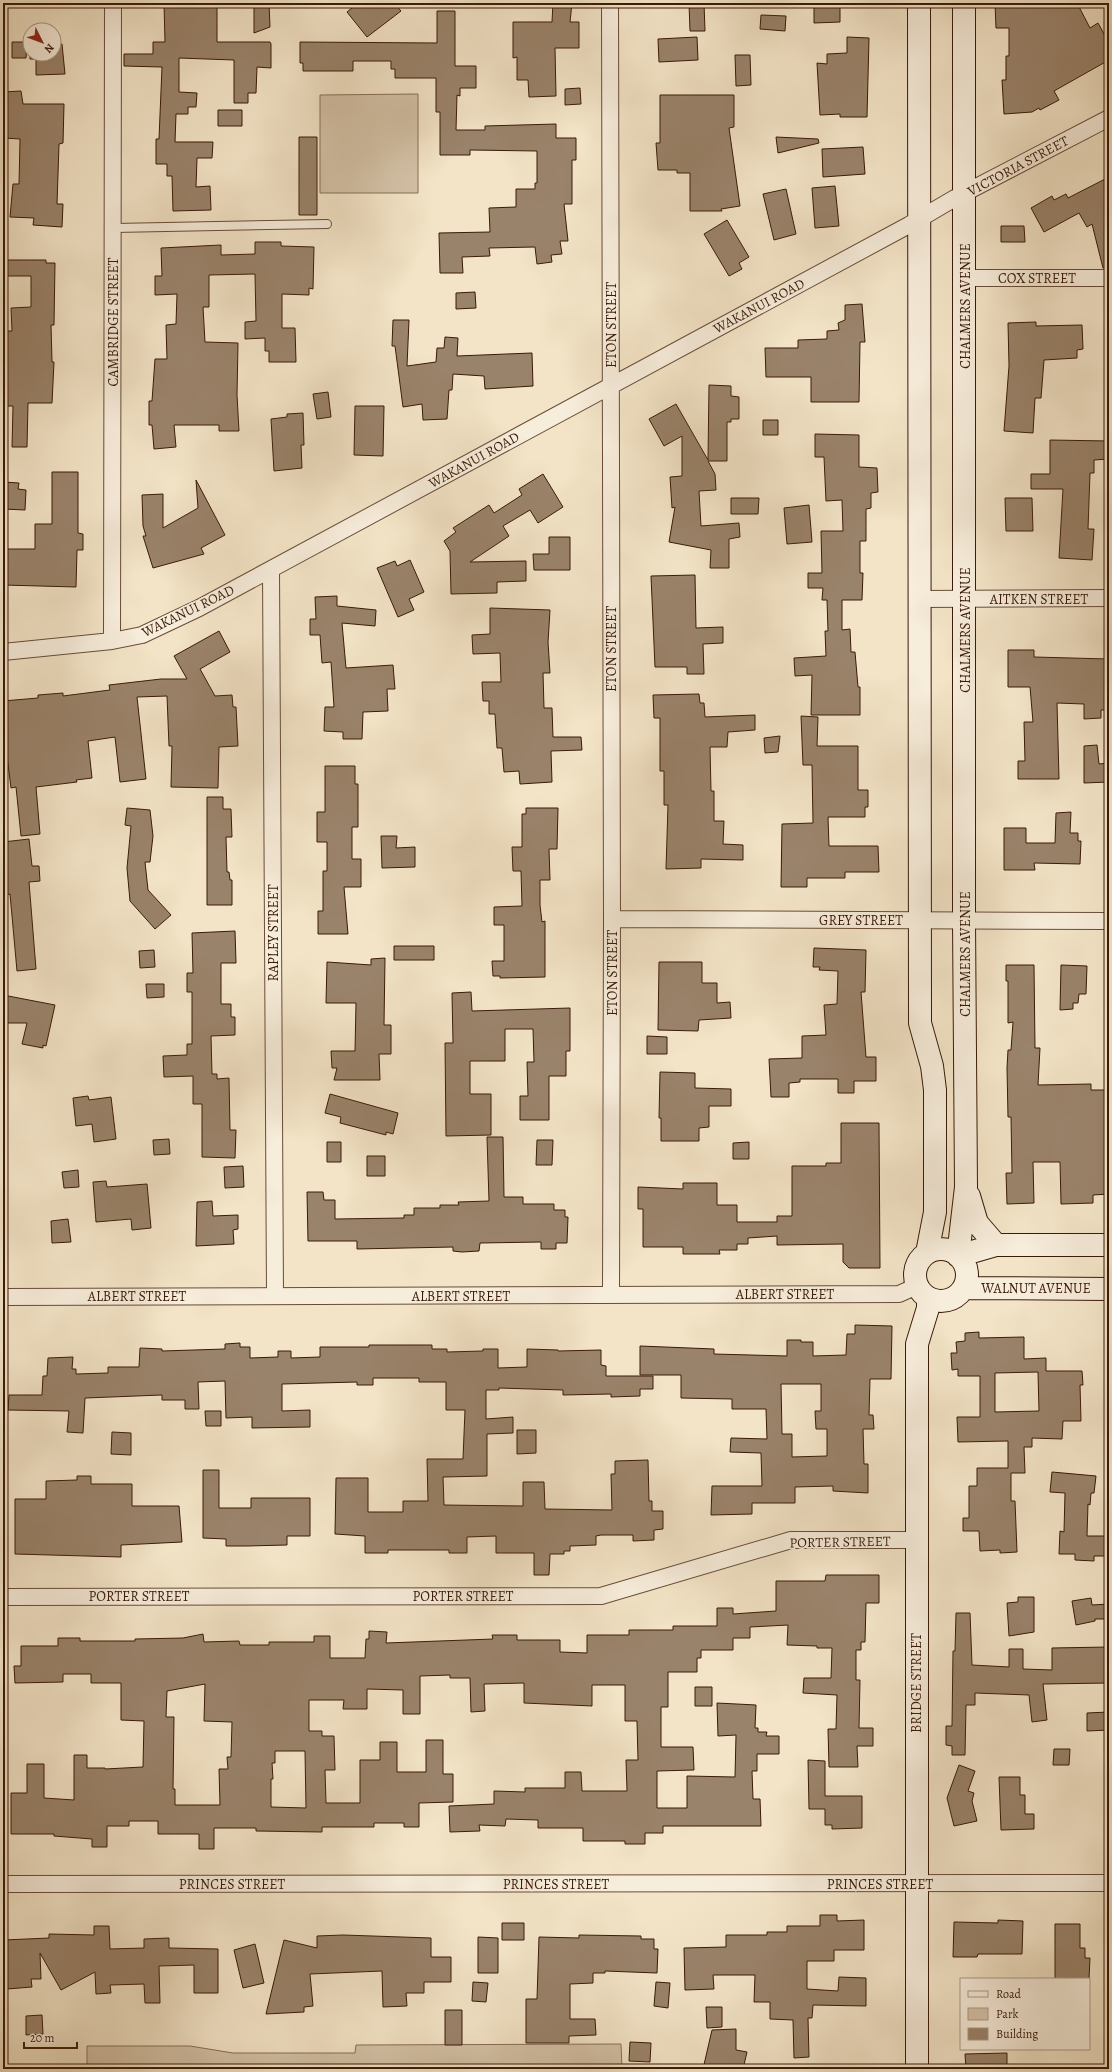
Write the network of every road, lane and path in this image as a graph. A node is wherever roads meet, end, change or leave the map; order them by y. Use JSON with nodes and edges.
{"nodes":[{"id":1,"x":113,"y":3,"type":"edge"},
{"id":2,"x":610,"y":3,"type":"edge"},
{"id":3,"x":918,"y":3,"type":"edge"},
{"id":4,"x":964,"y":3,"type":"edge"},
{"id":5,"x":1109,"y":118,"type":"edge"},
{"id":6,"x":965,"y":194,"type":"junction"},
{"id":7,"x":924,"y":217,"type":"junction"},
{"id":8,"x":327,"y":224,"type":"dead end"},
{"id":9,"x":114,"y":228,"type":"junction"},
{"id":10,"x":965,"y":278,"type":"junction"},
{"id":11,"x":1109,"y":278,"type":"edge"},
{"id":12,"x":611,"y":385,"type":"junction"},
{"id":13,"x":271,"y":570,"type":"junction"},
{"id":14,"x":1109,"y":598,"type":"edge"},
{"id":15,"x":920,"y":599,"type":"junction"},
{"id":16,"x":965,"y":599,"type":"junction"},
{"id":17,"x":112,"y":641,"type":"junction"},
{"id":18,"x":3,"y":652,"type":"edge"},
{"id":19,"x":612,"y":919,"type":"junction"},
{"id":20,"x":920,"y":921,"type":"junction"},
{"id":21,"x":964,"y":921,"type":"junction"},
{"id":22,"x":1109,"y":921,"type":"edge"},
{"id":23,"x":966,"y":1187,"type":"junction"},
{"id":24,"x":996,"y":1245,"type":"junction"},
{"id":25,"x":1109,"y":1245,"type":"edge"},
{"id":26,"x":927,"y":1253,"type":"junction"},
{"id":27,"x":958,"y":1256,"type":"junction"},
{"id":28,"x":964,"y":1288,"type":"junction"},
{"id":29,"x":1109,"y":1289,"type":"edge"},
{"id":30,"x":922,"y":1292,"type":"junction"},
{"id":31,"x":610,"y":1295,"type":"junction"},
{"id":32,"x":275,"y":1296,"type":"junction"},
{"id":33,"x":3,"y":1297,"type":"edge"},
{"id":34,"x":916,"y":1540,"type":"junction"},
{"id":35,"x":3,"y":1597,"type":"edge"},
{"id":36,"x":3,"y":1884,"type":"edge"},
{"id":37,"x":916,"y":1884,"type":"junction"},
{"id":38,"x":1109,"y":1884,"type":"edge"},
{"id":39,"x":917,"y":2069,"type":"edge"}],
"edges":[{"from":1,"to":9,"type":"street","name":"CAMBRIDGE STREET"},
{"from":2,"to":12,"type":"street","name":"ETON STREET"},
{"from":3,"to":7,"type":"street"},
{"from":4,"to":6,"type":"street","name":"CHALMERS AVENUE"},
{"from":5,"to":6,"type":"street","name":"VICTORIA STREET"},
{"from":6,"to":7,"type":"street","name":"VICTORIA STREET"},
{"from":6,"to":10,"type":"street","name":"CHALMERS AVENUE"},
{"from":7,"to":12,"type":"street","name":"WAKANUI ROAD"},
{"from":7,"to":15,"type":"street"},
{"from":8,"to":9,"type":"lane"},
{"from":9,"to":17,"type":"street","name":"CAMBRIDGE STREET"},
{"from":10,"to":11,"type":"street","name":"COX STREET"},
{"from":10,"to":16,"type":"street","name":"CHALMERS AVENUE"},
{"from":12,"to":13,"type":"street","name":"WAKANUI ROAD"},
{"from":12,"to":19,"type":"street","name":"ETON STREET"},
{"from":13,"to":17,"type":"street","name":"WAKANUI ROAD"},
{"from":13,"to":32,"type":"street","name":"RAPLEY STREET"},
{"from":14,"to":16,"type":"street","name":"AITKEN STREET"},
{"from":15,"to":16,"type":"street","name":"AITKEN STREET"},
{"from":15,"to":20,"type":"street"},
{"from":16,"to":21,"type":"street","name":"CHALMERS AVENUE"},
{"from":17,"to":18,"type":"street","name":"WAKANUI ROAD"},
{"from":19,"to":20,"type":"street","name":"GREY STREET"},
{"from":19,"to":31,"type":"street","name":"ETON STREET"},
{"from":20,"to":21,"type":"street","name":"GREY STREET"},
{"from":20,"to":26,"type":"street"},
{"from":21,"to":22,"type":"street","name":"GREY STREET"},
{"from":21,"to":23,"type":"street","name":"CHALMERS AVENUE"},
{"from":23,"to":24,"type":"street"},
{"from":23,"to":27,"type":"street","name":"CHALMERS AVENUE"},
{"from":24,"to":25,"type":"street"},
{"from":24,"to":27,"type":"street"},
{"from":26,"to":27,"type":"street"},
{"from":26,"to":30,"type":"street"},
{"from":27,"to":28,"type":"street"},
{"from":28,"to":29,"type":"street","name":"WALNUT AVENUE"},
{"from":28,"to":30,"type":"street"},
{"from":30,"to":31,"type":"street","name":"ALBERT STREET"},
{"from":30,"to":34,"type":"street","name":"BRIDGE STREET"},
{"from":31,"to":32,"type":"street","name":"ALBERT STREET"},
{"from":32,"to":33,"type":"street","name":"ALBERT STREET"},
{"from":34,"to":35,"type":"street","name":"PORTER STREET"},
{"from":34,"to":37,"type":"street","name":"BRIDGE STREET"},
{"from":36,"to":37,"type":"street","name":"PRINCES STREET"},
{"from":37,"to":38,"type":"street","name":"PRINCES STREET"},
{"from":37,"to":39,"type":"street","name":"BRIDGE STREET"}]}
